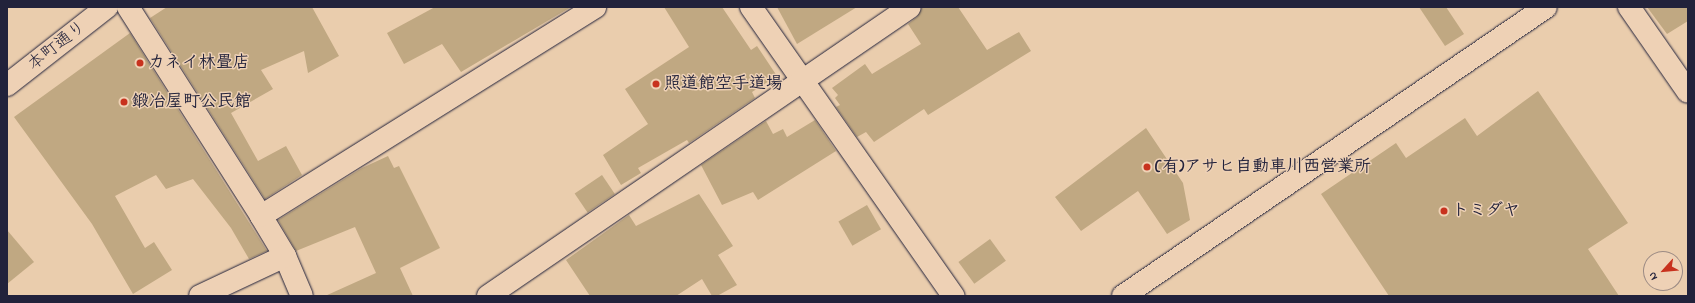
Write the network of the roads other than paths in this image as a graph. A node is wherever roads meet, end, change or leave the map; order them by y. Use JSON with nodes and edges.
{"nodes":[{"id":1,"x":107,"y":7,"type":"edge"},
{"id":2,"x":128,"y":7,"type":"edge"},
{"id":3,"x":595,"y":7,"type":"edge"},
{"id":4,"x":751,"y":7,"type":"edge"},
{"id":5,"x":910,"y":7,"type":"edge"},
{"id":6,"x":1546,"y":7,"type":"edge"},
{"id":7,"x":1629,"y":7,"type":"edge"},
{"id":8,"x":804,"y":79,"type":"junction"},
{"id":9,"x":7,"y":85,"type":"edge"},
{"id":10,"x":1688,"y":92,"type":"edge"},
{"id":11,"x":261,"y":216,"type":"junction"},
{"id":12,"x":285,"y":256,"type":"junction"},
{"id":13,"x":200,"y":296,"type":"edge"},
{"id":14,"x":302,"y":296,"type":"edge"},
{"id":15,"x":488,"y":296,"type":"edge"},
{"id":16,"x":952,"y":296,"type":"edge"},
{"id":17,"x":1124,"y":296,"type":"edge"}],
"edges":[{"from":1,"to":9,"type":"street","name":"本町通り"},
{"from":2,"to":11,"type":"street"},
{"from":3,"to":11,"type":"street"},
{"from":4,"to":8,"type":"street"},
{"from":5,"to":8,"type":"street"},
{"from":6,"to":17,"type":"street"},
{"from":7,"to":10,"type":"street"},
{"from":8,"to":15,"type":"street"},
{"from":8,"to":16,"type":"street"},
{"from":11,"to":12,"type":"street"},
{"from":12,"to":13,"type":"street"},
{"from":12,"to":14,"type":"street"}]}
